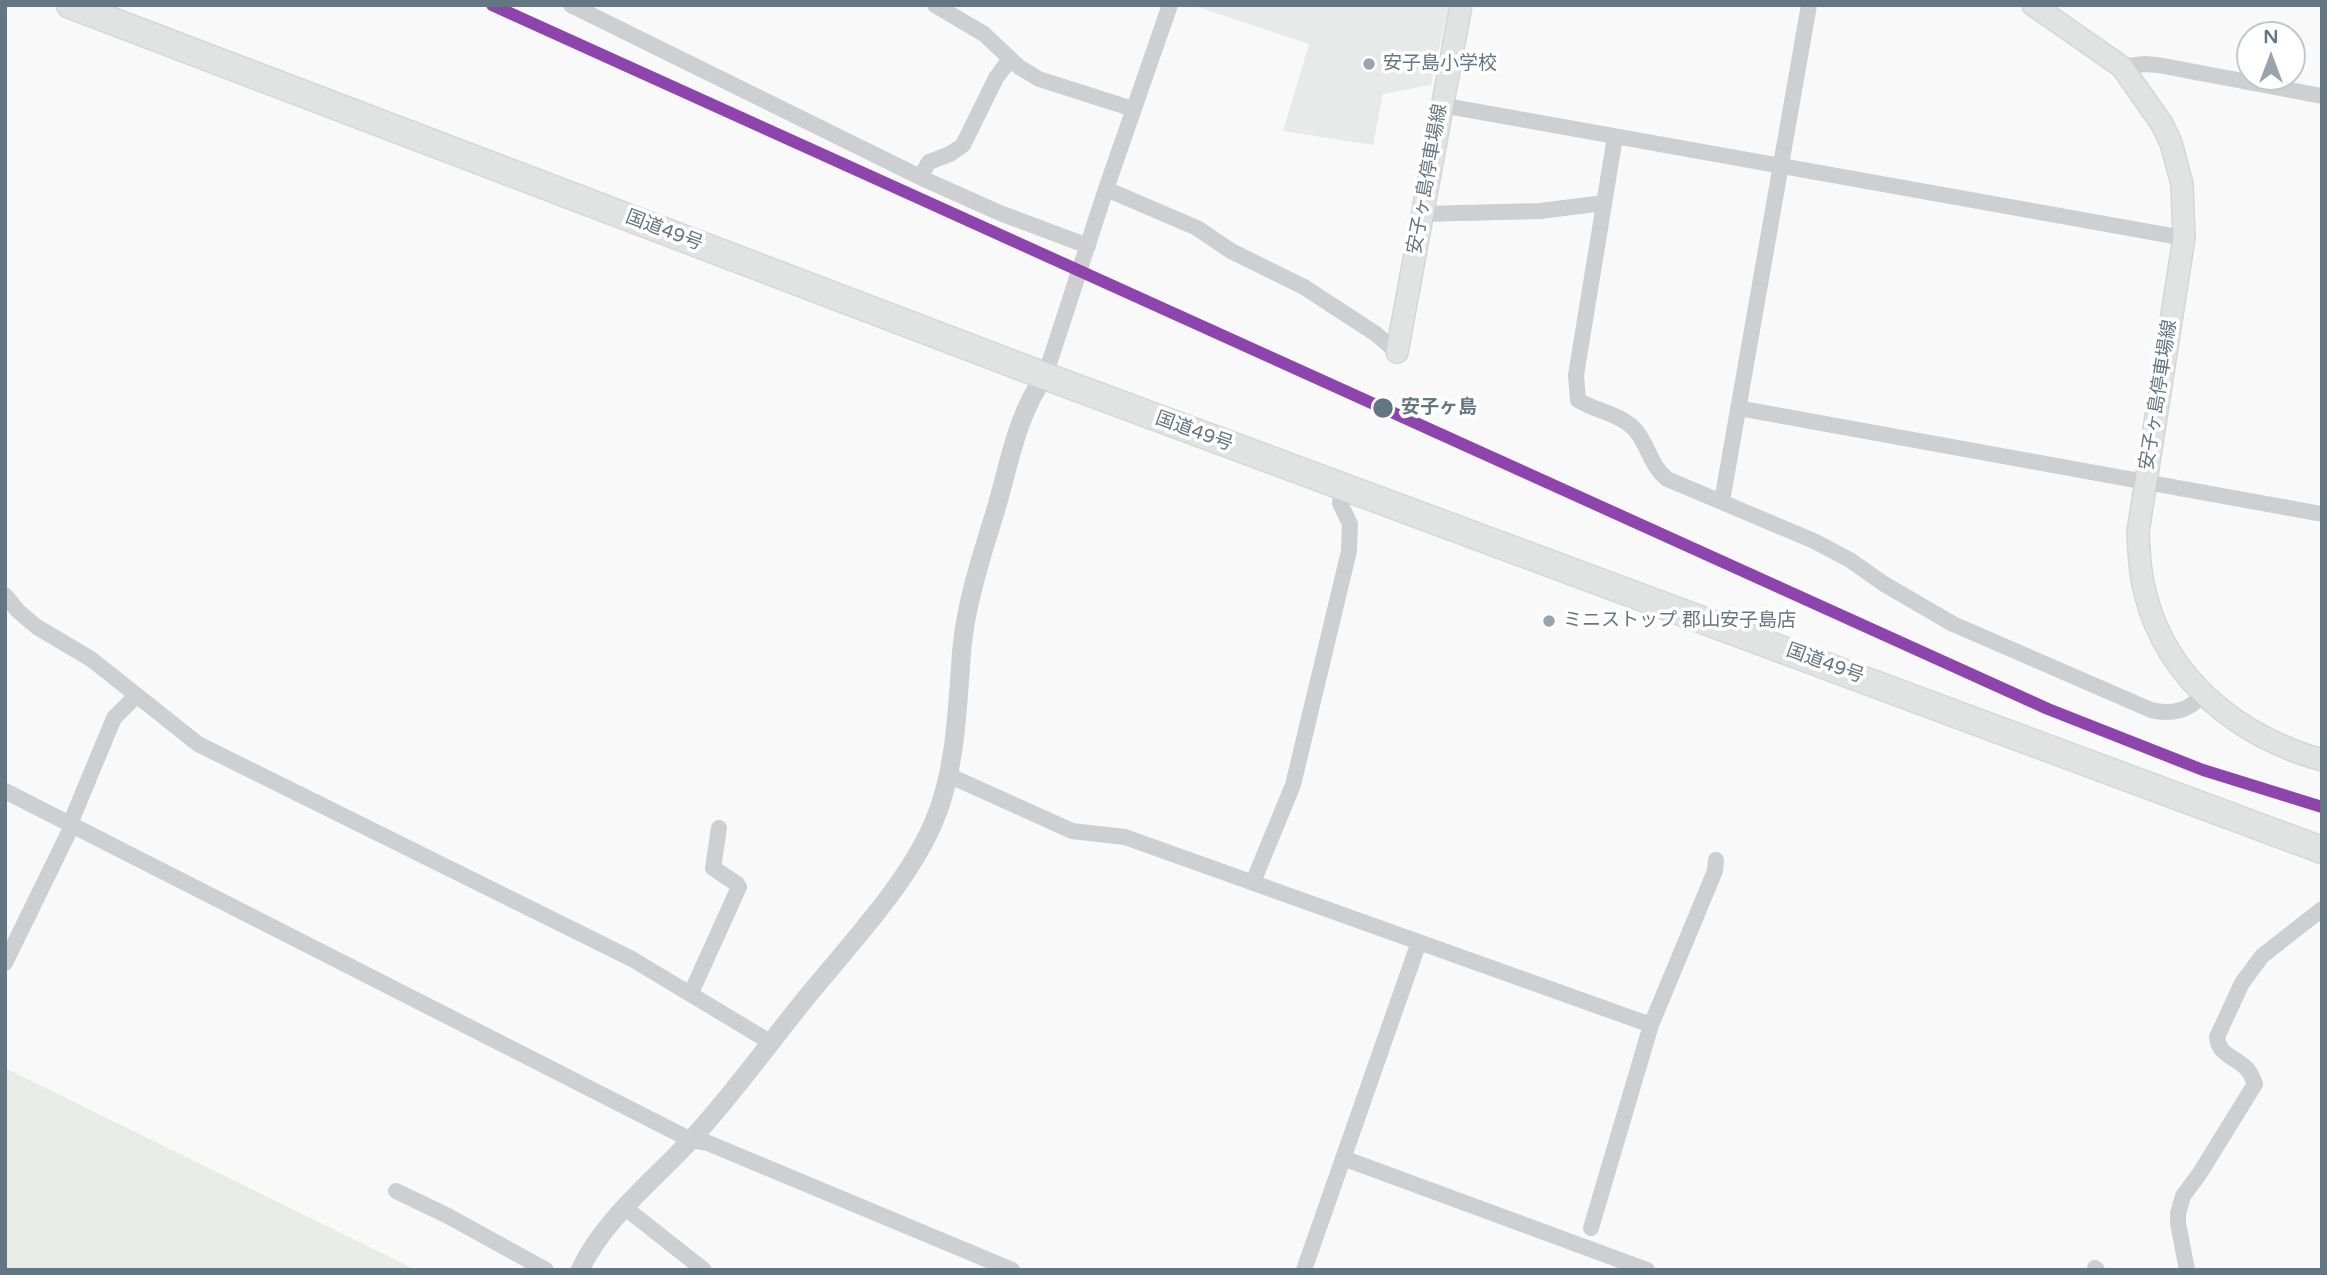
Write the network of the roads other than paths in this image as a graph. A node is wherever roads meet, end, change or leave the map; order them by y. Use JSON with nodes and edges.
{"nodes":[{"id":1,"x":70,"y":5,"type":"edge"},
{"id":2,"x":571,"y":5,"type":"edge"},
{"id":3,"x":935,"y":5,"type":"edge"},
{"id":4,"x":1170,"y":5,"type":"edge"},
{"id":5,"x":1461,"y":5,"type":"edge"},
{"id":6,"x":1809,"y":5,"type":"edge"},
{"id":7,"x":2033,"y":5,"type":"edge"},
{"id":8,"x":1010,"y":59,"type":"junction"},
{"id":9,"x":2122,"y":68,"type":"junction"},
{"id":10,"x":2322,"y":96,"type":"edge"},
{"id":11,"x":1441,"y":105,"type":"junction"},
{"id":12,"x":1133,"y":109,"type":"junction"},
{"id":13,"x":1615,"y":137,"type":"junction"},
{"id":14,"x":1781,"y":166,"type":"junction"},
{"id":15,"x":919,"y":177,"type":"junction"},
{"id":16,"x":1105,"y":189,"type":"junction"},
{"id":17,"x":1604,"y":204,"type":"junction"},
{"id":18,"x":1422,"y":214,"type":"junction"},
{"id":19,"x":2184,"y":238,"type":"junction"},
{"id":20,"x":1088,"y":246,"type":"junction"},
{"id":21,"x":1397,"y":352,"type":"joint"},
{"id":22,"x":1045,"y":376,"type":"junction"},
{"id":23,"x":1738,"y":408,"type":"junction"},
{"id":24,"x":2145,"y":481,"type":"junction"},
{"id":25,"x":1342,"y":487,"type":"junction"},
{"id":26,"x":1722,"y":501,"type":"junction"},
{"id":27,"x":2322,"y":514,"type":"edge"},
{"id":28,"x":5,"y":595,"type":"edge"},
{"id":29,"x":2202,"y":694,"type":"junction"},
{"id":30,"x":136,"y":696,"type":"junction"},
{"id":31,"x":2322,"y":760,"type":"edge"},
{"id":32,"x":948,"y":775,"type":"junction"},
{"id":33,"x":5,"y":791,"type":"edge"},
{"id":34,"x":70,"y":824,"type":"junction"},
{"id":35,"x":719,"y":828,"type":"dead end"},
{"id":36,"x":2322,"y":850,"type":"edge"},
{"id":37,"x":1716,"y":860,"type":"dead end"},
{"id":38,"x":1253,"y":882,"type":"junction"},
{"id":39,"x":2322,"y":909,"type":"edge"},
{"id":40,"x":1419,"y":942,"type":"junction"},
{"id":41,"x":5,"y":963,"type":"edge"},
{"id":42,"x":691,"y":993,"type":"junction"},
{"id":43,"x":1651,"y":1025,"type":"junction"},
{"id":44,"x":770,"y":1042,"type":"junction"},
{"id":45,"x":691,"y":1140,"type":"junction"},
{"id":46,"x":1343,"y":1158,"type":"junction"},
{"id":47,"x":396,"y":1191,"type":"dead end"},
{"id":48,"x":624,"y":1207,"type":"junction"},
{"id":49,"x":1591,"y":1228,"type":"dead end"},
{"id":50,"x":546,"y":1270,"type":"edge"},
{"id":51,"x":580,"y":1270,"type":"edge"},
{"id":52,"x":704,"y":1270,"type":"edge"},
{"id":53,"x":1012,"y":1270,"type":"edge"},
{"id":54,"x":1304,"y":1270,"type":"edge"},
{"id":55,"x":1647,"y":1270,"type":"edge"},
{"id":56,"x":2187,"y":1270,"type":"edge"}],
"edges":[{"from":1,"to":22,"type":"highway","name":"国道49号"},
{"from":2,"to":15,"type":"street"},
{"from":3,"to":8,"type":"street"},
{"from":4,"to":12,"type":"street"},
{"from":5,"to":11,"type":"main road","name":"安子ヶ島停車場線"},
{"from":6,"to":14,"type":"street"},
{"from":7,"to":9,"type":"main road","name":"安子ヶ島停車場線"},
{"from":8,"to":12,"type":"street"},
{"from":8,"to":15,"type":"street"},
{"from":9,"to":10,"type":"street"},
{"from":9,"to":19,"type":"main road","name":"安子ヶ島停車場線"},
{"from":11,"to":13,"type":"street"},
{"from":11,"to":18,"type":"main road","name":"安子ヶ島停車場線"},
{"from":12,"to":16,"type":"street"},
{"from":13,"to":14,"type":"street"},
{"from":13,"to":17,"type":"street"},
{"from":14,"to":19,"type":"street"},
{"from":14,"to":23,"type":"street"},
{"from":15,"to":20,"type":"street"},
{"from":16,"to":20,"type":"street"},
{"from":16,"to":21,"type":"street"},
{"from":17,"to":18,"type":"street"},
{"from":17,"to":26,"type":"street"},
{"from":18,"to":21,"type":"main road","name":"安子ヶ島停車場線"},
{"from":19,"to":24,"type":"main road","name":"安子ヶ島停車場線"},
{"from":20,"to":22,"type":"street"},
{"from":22,"to":25,"type":"highway","name":"国道49号"},
{"from":22,"to":32,"type":"street"},
{"from":23,"to":24,"type":"street"},
{"from":23,"to":26,"type":"street"},
{"from":24,"to":27,"type":"street"},
{"from":24,"to":29,"type":"main road","name":"安子ヶ島停車場線"},
{"from":25,"to":36,"type":"highway","name":"国道49号"},
{"from":25,"to":38,"type":"street"},
{"from":26,"to":29,"type":"street"},
{"from":28,"to":30,"type":"street"},
{"from":29,"to":31,"type":"main road","name":"安子ヶ島停車場線"},
{"from":30,"to":34,"type":"street"},
{"from":30,"to":42,"type":"street"},
{"from":32,"to":38,"type":"street"},
{"from":32,"to":44,"type":"street"},
{"from":33,"to":34,"type":"street"},
{"from":34,"to":41,"type":"street"},
{"from":34,"to":45,"type":"street"},
{"from":35,"to":42,"type":"street"},
{"from":37,"to":43,"type":"street"},
{"from":38,"to":40,"type":"street"},
{"from":39,"to":56,"type":"street"},
{"from":40,"to":43,"type":"street"},
{"from":40,"to":46,"type":"street"},
{"from":42,"to":44,"type":"street"},
{"from":43,"to":49,"type":"street"},
{"from":44,"to":45,"type":"street"},
{"from":45,"to":48,"type":"street"},
{"from":45,"to":53,"type":"street"},
{"from":46,"to":54,"type":"street"},
{"from":46,"to":55,"type":"street"},
{"from":47,"to":50,"type":"street"},
{"from":48,"to":51,"type":"street"},
{"from":48,"to":52,"type":"street"}]}
